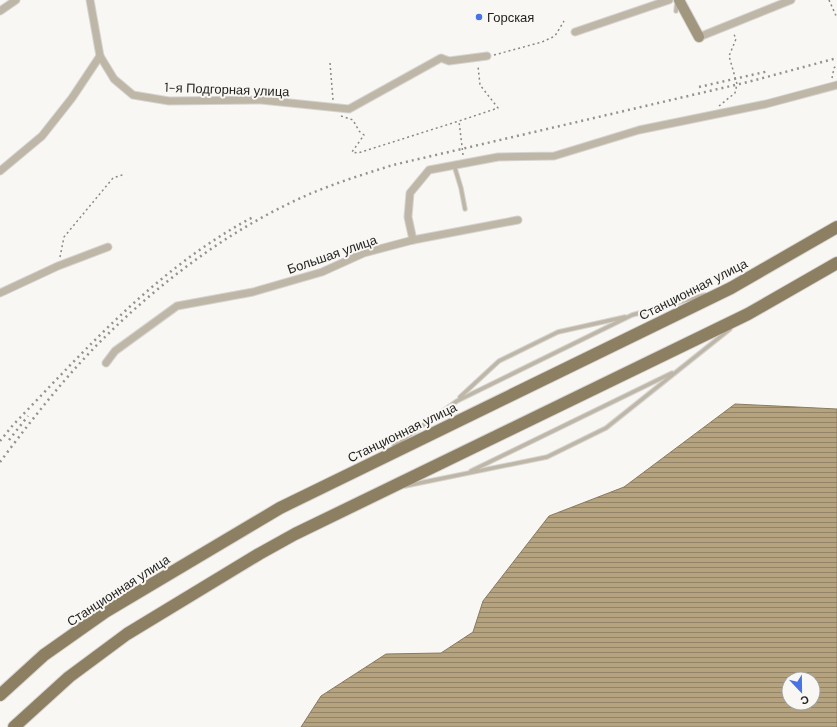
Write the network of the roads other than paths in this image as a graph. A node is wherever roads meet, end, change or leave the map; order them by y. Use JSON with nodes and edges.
{"nodes":[{"id":1,"x":16,"y":0,"type":"edge"},
{"id":2,"x":90,"y":0,"type":"edge"},
{"id":3,"x":668,"y":0,"type":"edge"},
{"id":4,"x":678,"y":0,"type":"edge"},
{"id":5,"x":791,"y":0,"type":"edge"},
{"id":6,"x":0,"y":11,"type":"edge"},
{"id":7,"x":676,"y":11,"type":"dead end"},
{"id":8,"x":576,"y":32,"type":"dead end"},
{"id":9,"x":699,"y":37,"type":"joint"},
{"id":10,"x":100,"y":56,"type":"junction"},
{"id":11,"x":487,"y":56,"type":"road end"},
{"id":12,"x":833,"y":86,"type":"edge"},
{"id":13,"x":454,"y":165,"type":"junction"},
{"id":14,"x":0,"y":171,"type":"edge"},
{"id":15,"x":465,"y":209,"type":"dead end"},
{"id":16,"x":518,"y":220,"type":"dead end"},
{"id":17,"x":837,"y":227,"type":"edge"},
{"id":18,"x":413,"y":240,"type":"junction"},
{"id":19,"x":108,"y":247,"type":"dead end"},
{"id":20,"x":837,"y":263,"type":"edge"},
{"id":21,"x":731,"y":288,"type":"junction"},
{"id":22,"x":0,"y":293,"type":"edge"},
{"id":23,"x":748,"y":314,"type":"junction"},
{"id":24,"x":632,"y":315,"type":"junction"},
{"id":25,"x":106,"y":363,"type":"dead end"},
{"id":26,"x":679,"y":370,"type":"junction"},
{"id":27,"x":457,"y":401,"type":"junction"},
{"id":28,"x":372,"y":463,"type":"junction"},
{"id":29,"x":467,"y":474,"type":"junction"},
{"id":30,"x":386,"y":490,"type":"junction"},
{"id":31,"x":0,"y":695,"type":"edge"},
{"id":32,"x":14,"y":727,"type":"edge"}],
"edges":[{"from":1,"to":6,"type":"street"},
{"from":2,"to":10,"type":"street","name":"1-я Подгорная улица"},
{"from":3,"to":8,"type":"street"},
{"from":4,"to":7,"type":"lane"},
{"from":4,"to":9,"type":"street"},
{"from":5,"to":9,"type":"street"},
{"from":10,"to":11,"type":"street","name":"1-я Подгорная улица"},
{"from":10,"to":14,"type":"street"},
{"from":12,"to":13,"type":"street"},
{"from":13,"to":15,"type":"lane"},
{"from":13,"to":18,"type":"street"},
{"from":16,"to":18,"type":"street","name":"Большая улица"},
{"from":17,"to":21,"type":"main road","name":"Станционная улица"},
{"from":18,"to":25,"type":"street","name":"Большая улица"},
{"from":19,"to":22,"type":"street"},
{"from":20,"to":23,"type":"main road"},
{"from":21,"to":24,"type":"lane"},
{"from":21,"to":28,"type":"main road","name":"Станционная улица"},
{"from":23,"to":26,"type":"lane"},
{"from":23,"to":30,"type":"main road"},
{"from":24,"to":27,"type":"lane"},
{"from":24,"to":27,"type":"lane"},
{"from":26,"to":29,"type":"lane"},
{"from":26,"to":29,"type":"lane"},
{"from":27,"to":28,"type":"lane"},
{"from":28,"to":31,"type":"main road","name":"Станционная улица"},
{"from":29,"to":30,"type":"lane"},
{"from":30,"to":32,"type":"main road"}]}
